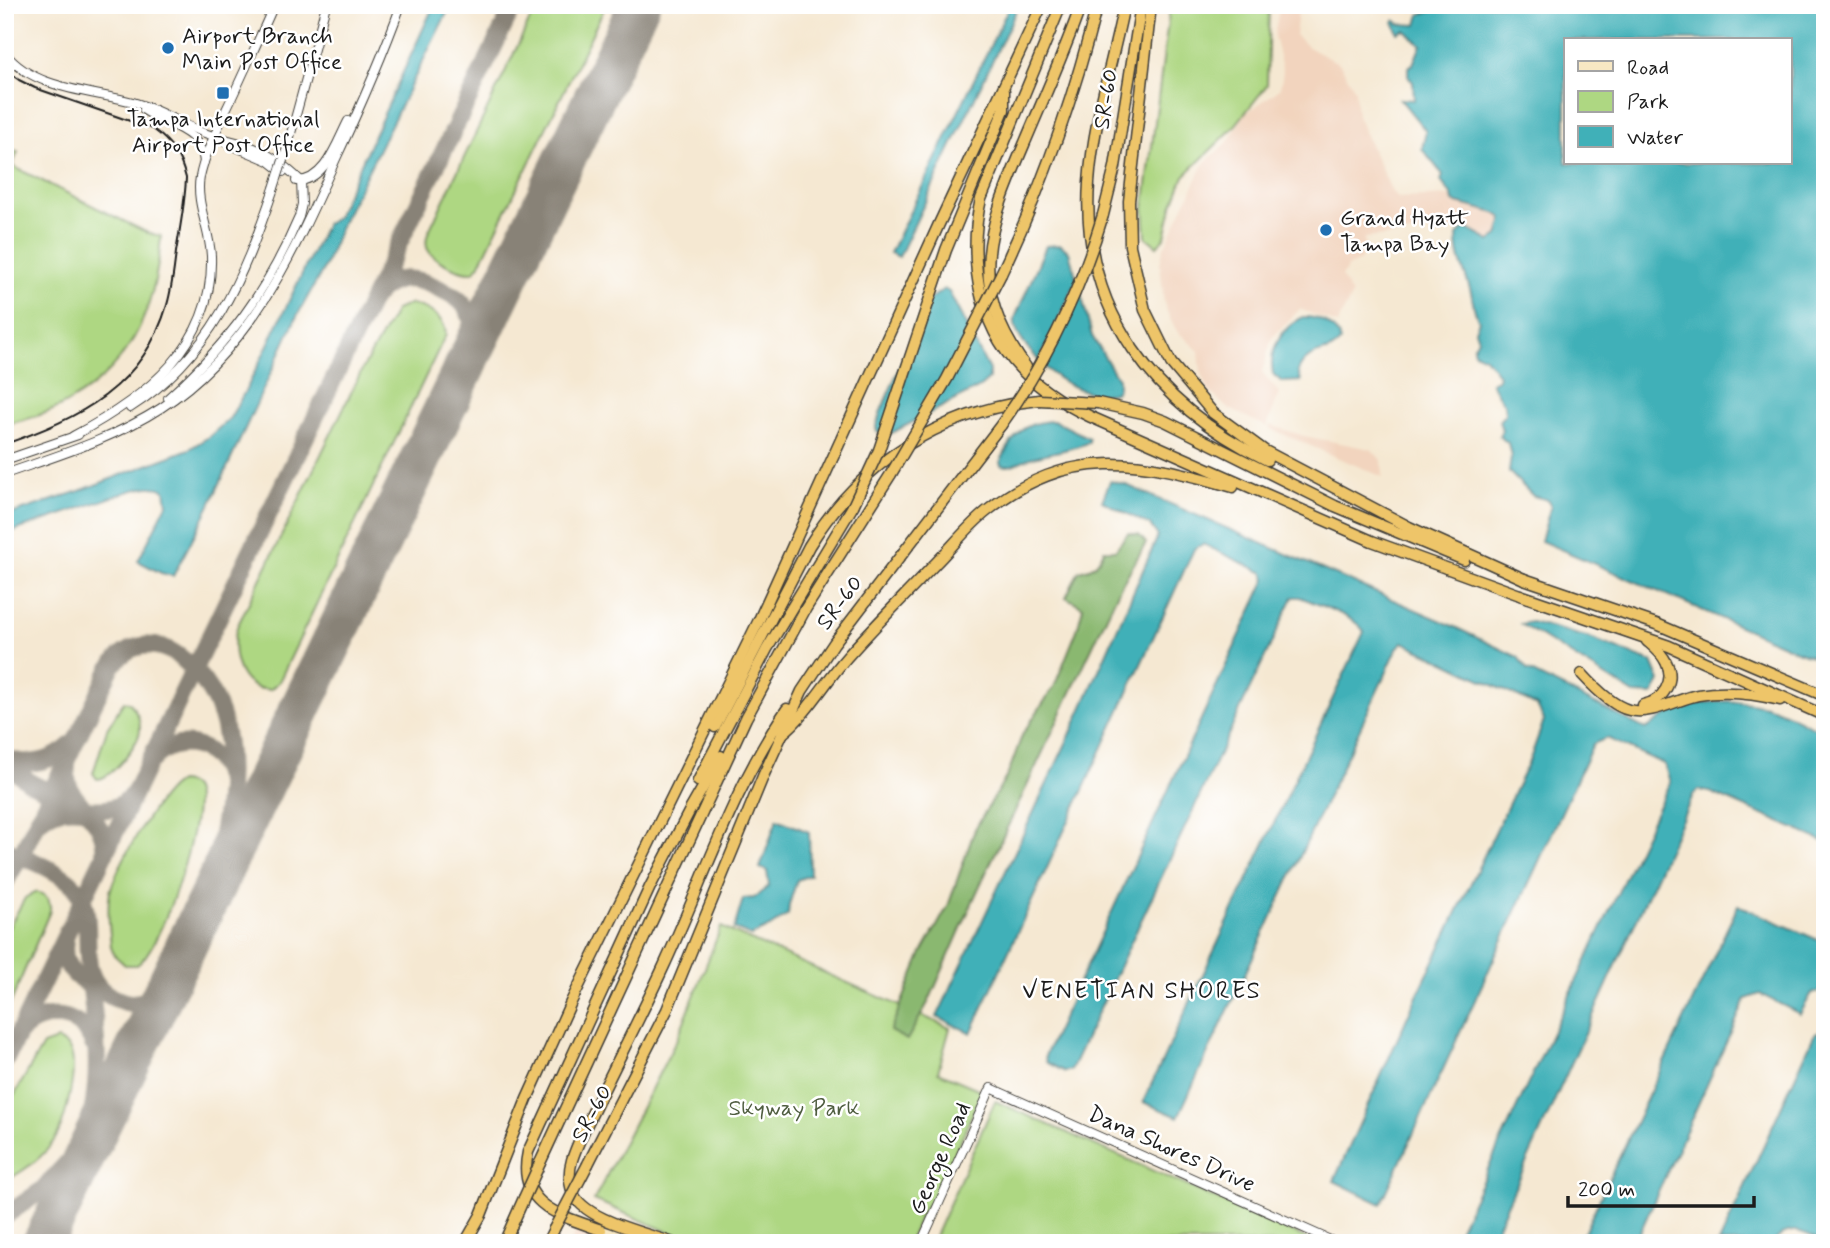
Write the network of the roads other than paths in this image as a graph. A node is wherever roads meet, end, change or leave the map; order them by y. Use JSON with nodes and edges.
{"nodes":[{"id":1,"x":274,"y":5,"type":"edge"},
{"id":2,"x":326,"y":5,"type":"edge"},
{"id":3,"x":401,"y":5,"type":"edge"},
{"id":4,"x":1042,"y":5,"type":"edge"},
{"id":5,"x":1061,"y":5,"type":"edge"},
{"id":6,"x":1081,"y":5,"type":"edge"},
{"id":7,"x":1097,"y":5,"type":"edge"},
{"id":8,"x":1124,"y":5,"type":"edge"},
{"id":9,"x":1141,"y":5,"type":"edge"},
{"id":10,"x":1151,"y":5,"type":"edge"},
{"id":11,"x":5,"y":53,"type":"edge"},
{"id":12,"x":377,"y":67,"type":"junction"},
{"id":13,"x":1004,"y":88,"type":"junction"},
{"id":14,"x":133,"y":102,"type":"junction"},
{"id":15,"x":214,"y":137,"type":"junction"},
{"id":16,"x":204,"y":163,"type":"junction"},
{"id":17,"x":301,"y":181,"type":"junction"},
{"id":18,"x":1043,"y":397,"type":"junction"},
{"id":19,"x":136,"y":423,"type":"junction"},
{"id":20,"x":74,"y":436,"type":"junction"},
{"id":21,"x":5,"y":460,"type":"edge"},
{"id":22,"x":5,"y":474,"type":"edge"},
{"id":23,"x":1269,"y":497,"type":"junction"},
{"id":24,"x":1364,"y":509,"type":"junction"},
{"id":25,"x":1524,"y":579,"type":"junction"},
{"id":26,"x":1639,"y":635,"type":"junction"},
{"id":27,"x":812,"y":673,"type":"junction"},
{"id":28,"x":1825,"y":696,"type":"edge"},
{"id":29,"x":1820,"y":713,"type":"edge"},
{"id":30,"x":746,"y":718,"type":"junction"},
{"id":31,"x":780,"y":736,"type":"junction"},
{"id":32,"x":684,"y":776,"type":"junction"},
{"id":33,"x":650,"y":887,"type":"junction"},
{"id":34,"x":991,"y":1088,"type":"joint"},
{"id":35,"x":481,"y":1215,"type":"junction"},
{"id":36,"x":601,"y":1230,"type":"joint"},
{"id":37,"x":466,"y":1243,"type":"edge"},
{"id":38,"x":473,"y":1243,"type":"edge"},
{"id":39,"x":503,"y":1243,"type":"edge"},
{"id":40,"x":547,"y":1243,"type":"edge"},
{"id":41,"x":638,"y":1243,"type":"edge"},
{"id":42,"x":673,"y":1243,"type":"edge"},
{"id":43,"x":921,"y":1243,"type":"edge"},
{"id":44,"x":1337,"y":1243,"type":"edge"}],
"edges":[{"from":1,"to":15,"type":"street"},
{"from":2,"to":20,"type":"street","bridge":true},
{"from":3,"to":12,"type":"street"},
{"from":4,"to":13,"type":"highway"},
{"from":5,"to":18,"type":"highway"},
{"from":6,"to":18,"type":"highway"},
{"from":7,"to":30,"type":"highway","name":"SR-60","number":"SR-60","bridge":true},
{"from":8,"to":24,"type":"highway"},
{"from":9,"to":27,"type":"highway","name":"SR-60","number":"SR-60","bridge":true},
{"from":10,"to":24,"type":"highway"},
{"from":11,"to":14,"type":"street"},
{"from":12,"to":17,"type":"street"},
{"from":12,"to":19,"type":"street"},
{"from":13,"to":32,"type":"highway"},
{"from":13,"to":33,"type":"highway","bridge":true},
{"from":14,"to":15,"type":"street"},
{"from":14,"to":16,"type":"street"},
{"from":15,"to":16,"type":"street"},
{"from":15,"to":17,"type":"street"},
{"from":16,"to":20,"type":"street"},
{"from":17,"to":19,"type":"street"},
{"from":18,"to":23,"type":"highway"},
{"from":18,"to":24,"type":"highway","bridge":true},
{"from":18,"to":32,"type":"highway"},
{"from":19,"to":22,"type":"street"},
{"from":20,"to":21,"type":"street"},
{"from":23,"to":26,"type":"highway"},
{"from":23,"to":31,"type":"highway"},
{"from":24,"to":25,"type":"highway"},
{"from":24,"to":25,"type":"highway"},
{"from":25,"to":28,"type":"highway"},
{"from":26,"to":29,"type":"highway"},
{"from":26,"to":29,"type":"highway"},
{"from":27,"to":31,"type":"highway","name":"SR-60","number":"SR-60"},
{"from":27,"to":42,"type":"highway"},
{"from":30,"to":33,"type":"highway"},
{"from":30,"to":39,"type":"highway","name":"SR-60","number":"SR-60","bridge":true},
{"from":31,"to":40,"type":"highway","name":"SR-60","number":"SR-60","bridge":true},
{"from":32,"to":35,"type":"highway"},
{"from":33,"to":36,"type":"highway"},
{"from":34,"to":43,"type":"street","name":"George Road"},
{"from":34,"to":44,"type":"street","name":"Dana Shores Drive"},
{"from":35,"to":37,"type":"highway"},
{"from":35,"to":38,"type":"highway"},
{"from":36,"to":41,"type":"main road"}]}
